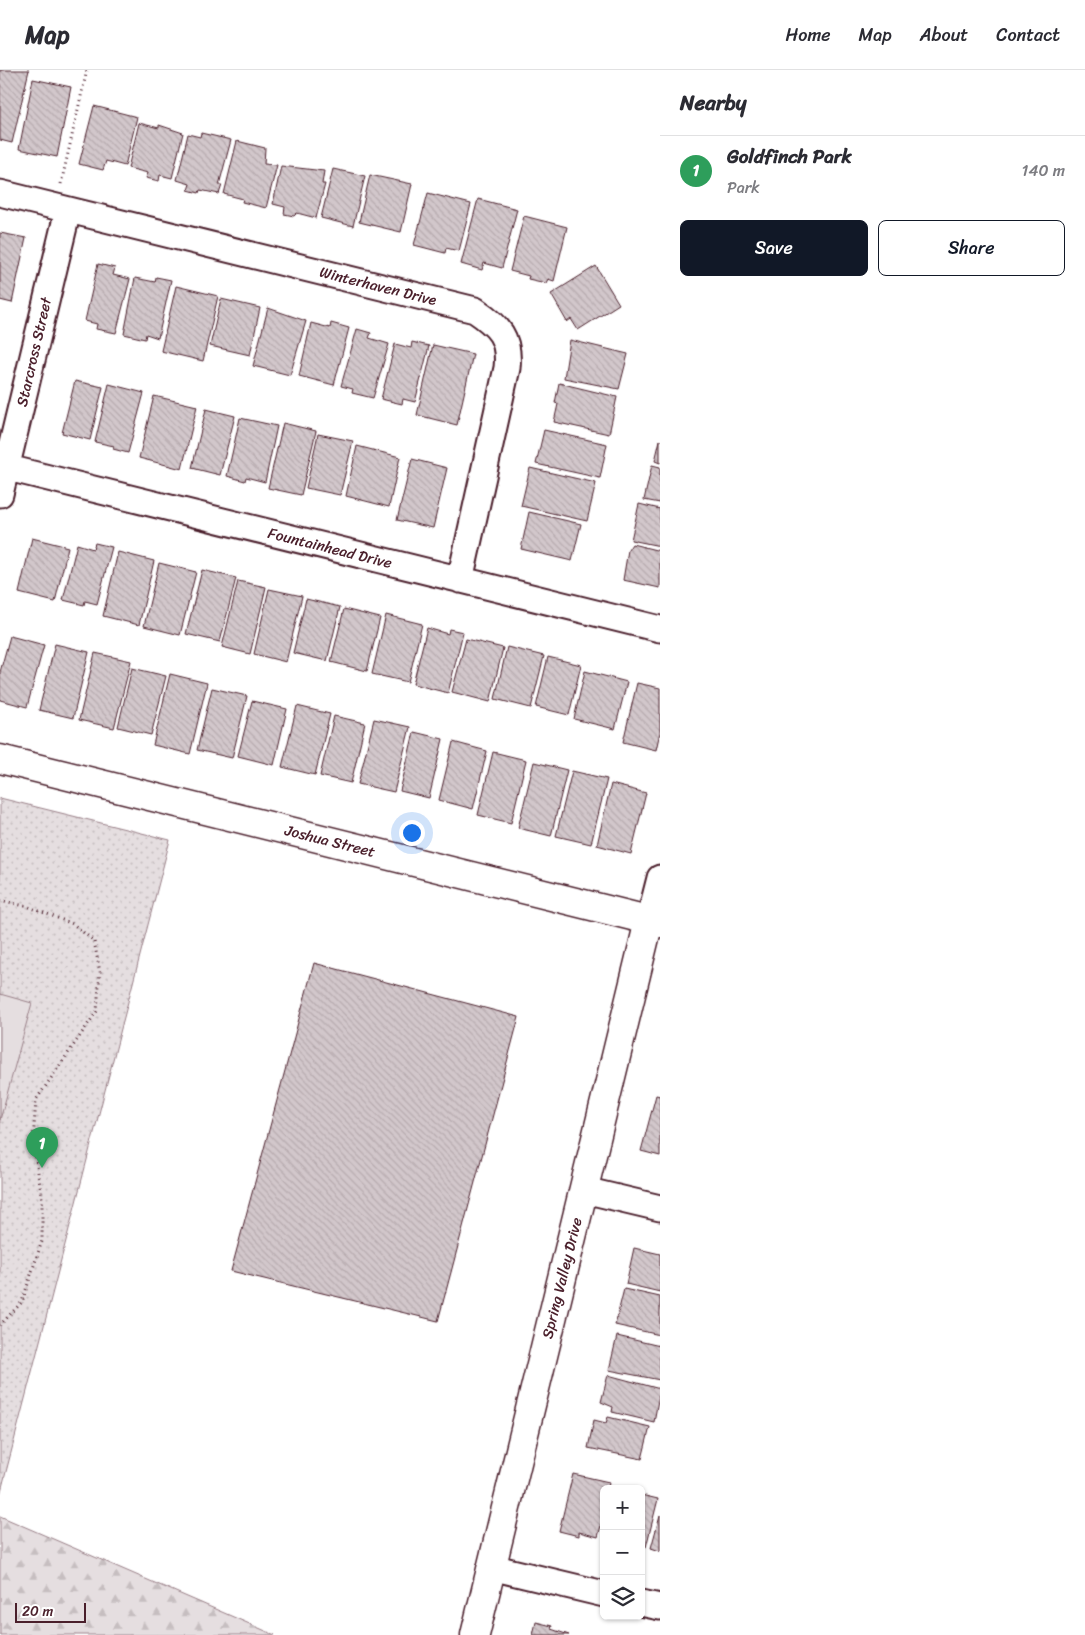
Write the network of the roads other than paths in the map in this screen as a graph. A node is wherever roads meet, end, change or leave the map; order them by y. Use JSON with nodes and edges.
{"nodes":[{"id":1,"x":0,"y":193,"type":"edge"},
{"id":2,"x":60,"y":208,"type":"junction"},
{"id":3,"x":3,"y":467,"type":"edge"},
{"id":4,"x":0,"y":494,"type":"edge"},
{"id":5,"x":460,"y":580,"type":"junction"},
{"id":6,"x":660,"y":629,"type":"edge"},
{"id":7,"x":0,"y":759,"type":"edge"},
{"id":8,"x":660,"y":878,"type":"edge"},
{"id":9,"x":655,"y":922,"type":"edge"},
{"id":10,"x":584,"y":1190,"type":"junction"},
{"id":11,"x":660,"y":1208,"type":"edge"},
{"id":12,"x":491,"y":1567,"type":"junction"},
{"id":13,"x":600,"y":1593,"type":"edge"},
{"id":14,"x":645,"y":1604,"type":"edge"},
{"id":15,"x":660,"y":1607,"type":"edge"},
{"id":16,"x":475,"y":1635,"type":"edge"}],
"edges":[{"from":1,"to":2,"type":"street","name":"Winterhaven Drive"},
{"from":2,"to":3,"type":"street","name":"Starcross Street"},
{"from":2,"to":5,"type":"street","name":"Winterhaven Drive"},
{"from":3,"to":4,"type":"street","name":"Starcross Street"},
{"from":3,"to":5,"type":"street","name":"Fountainhead Drive"},
{"from":5,"to":6,"type":"street","name":"Fountainhead Drive"},
{"from":7,"to":9,"type":"street","name":"Joshua Street"},
{"from":8,"to":9,"type":"street"},
{"from":9,"to":10,"type":"street","name":"Spring Valley Drive"},
{"from":10,"to":11,"type":"street"},
{"from":10,"to":12,"type":"street","name":"Spring Valley Drive"},
{"from":12,"to":13,"type":"street"},
{"from":12,"to":16,"type":"street","name":"Spring Valley Drive"},
{"from":14,"to":15,"type":"street"}]}
